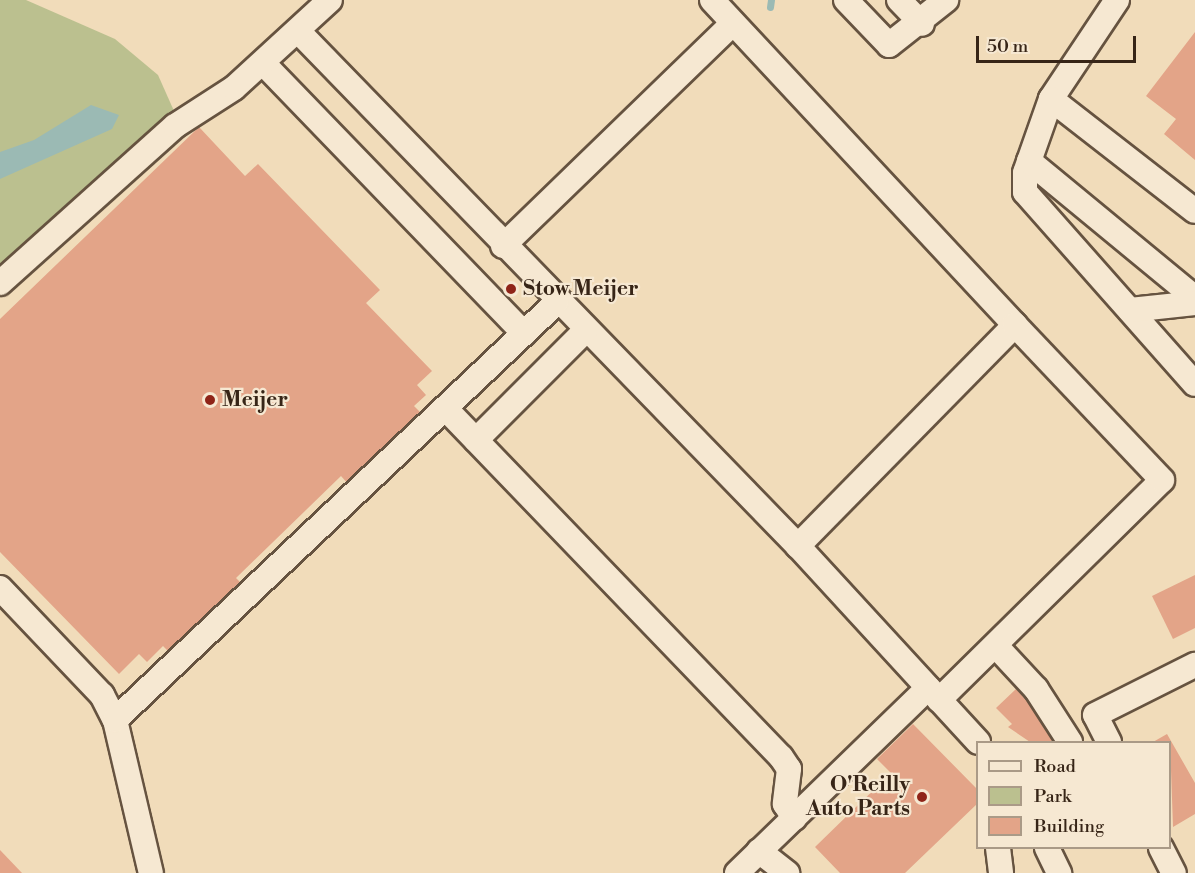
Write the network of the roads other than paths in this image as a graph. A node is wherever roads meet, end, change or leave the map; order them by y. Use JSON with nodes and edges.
{"nodes":[{"id":1,"x":330,"y":0,"type":"edge"},
{"id":2,"x":712,"y":0,"type":"edge"},
{"id":3,"x":846,"y":0,"type":"edge"},
{"id":4,"x":899,"y":0,"type":"edge"},
{"id":5,"x":946,"y":0,"type":"edge"},
{"id":6,"x":1117,"y":0,"type":"edge"},
{"id":7,"x":733,"y":23,"type":"junction"},
{"id":8,"x":922,"y":24,"type":"junction"},
{"id":9,"x":298,"y":31,"type":"junction"},
{"id":10,"x":263,"y":63,"type":"junction"},
{"id":11,"x":1051,"y":99,"type":"junction"},
{"id":12,"x":1029,"y":161,"type":"junction"},
{"id":13,"x":1195,"y":211,"type":"edge"},
{"id":14,"x":503,"y":246,"type":"junction"},
{"id":15,"x":0,"y":283,"type":"edge"},
{"id":16,"x":1195,"y":298,"type":"edge"},
{"id":17,"x":556,"y":303,"type":"junction"},
{"id":18,"x":1195,"y":303,"type":"edge"},
{"id":19,"x":1130,"y":310,"type":"junction"},
{"id":20,"x":1016,"y":326,"type":"junction"},
{"id":21,"x":585,"y":332,"type":"junction"},
{"id":22,"x":524,"y":333,"type":"junction"},
{"id":23,"x":1195,"y":384,"type":"edge"},
{"id":24,"x":445,"y":408,"type":"junction"},
{"id":25,"x":476,"y":440,"type":"junction"},
{"id":26,"x":798,"y":546,"type":"junction"},
{"id":27,"x":0,"y":588,"type":"edge"},
{"id":28,"x":996,"y":646,"type":"junction"},
{"id":29,"x":1195,"y":665,"type":"edge"},
{"id":30,"x":934,"y":694,"type":"junction"},
{"id":31,"x":115,"y":720,"type":"junction"},
{"id":32,"x":977,"y":741,"type":"edge"},
{"id":33,"x":1069,"y":741,"type":"edge"},
{"id":34,"x":1108,"y":741,"type":"edge"},
{"id":35,"x":794,"y":818,"type":"junction"},
{"id":36,"x":998,"y":849,"type":"edge"},
{"id":37,"x":1047,"y":849,"type":"edge"},
{"id":38,"x":1162,"y":849,"type":"edge"},
{"id":39,"x":759,"y":851,"type":"junction"},
{"id":40,"x":151,"y":873,"type":"edge"},
{"id":41,"x":737,"y":873,"type":"edge"},
{"id":42,"x":787,"y":873,"type":"edge"},
{"id":43,"x":1001,"y":873,"type":"edge"},
{"id":44,"x":1059,"y":873,"type":"edge"},
{"id":45,"x":1174,"y":873,"type":"edge"}],
"edges":[{"from":1,"to":9,"type":"lane"},
{"from":2,"to":7,"type":"lane"},
{"from":3,"to":8,"type":"lane"},
{"from":4,"to":8,"type":"lane"},
{"from":5,"to":8,"type":"lane"},
{"from":6,"to":11,"type":"lane"},
{"from":7,"to":14,"type":"lane"},
{"from":7,"to":20,"type":"lane"},
{"from":9,"to":10,"type":"lane"},
{"from":9,"to":14,"type":"lane"},
{"from":10,"to":15,"type":"lane"},
{"from":10,"to":22,"type":"lane"},
{"from":11,"to":12,"type":"lane"},
{"from":11,"to":13,"type":"lane"},
{"from":12,"to":16,"type":"lane"},
{"from":12,"to":19,"type":"lane"},
{"from":14,"to":17,"type":"lane"},
{"from":17,"to":21,"type":"lane"},
{"from":17,"to":22,"type":"lane"},
{"from":18,"to":19,"type":"lane"},
{"from":19,"to":23,"type":"lane"},
{"from":20,"to":26,"type":"lane"},
{"from":20,"to":28,"type":"lane"},
{"from":21,"to":25,"type":"lane"},
{"from":21,"to":26,"type":"lane"},
{"from":22,"to":24,"type":"lane"},
{"from":24,"to":25,"type":"lane"},
{"from":24,"to":31,"type":"lane"},
{"from":25,"to":35,"type":"lane"},
{"from":26,"to":30,"type":"lane"},
{"from":27,"to":31,"type":"lane"},
{"from":28,"to":30,"type":"lane"},
{"from":28,"to":33,"type":"lane"},
{"from":29,"to":34,"type":"lane"},
{"from":30,"to":32,"type":"lane"},
{"from":30,"to":35,"type":"lane"},
{"from":31,"to":40,"type":"lane"},
{"from":35,"to":39,"type":"lane"},
{"from":36,"to":43,"type":"lane"},
{"from":37,"to":44,"type":"lane"},
{"from":38,"to":45,"type":"lane"},
{"from":39,"to":41,"type":"lane"},
{"from":39,"to":42,"type":"lane"}]}
